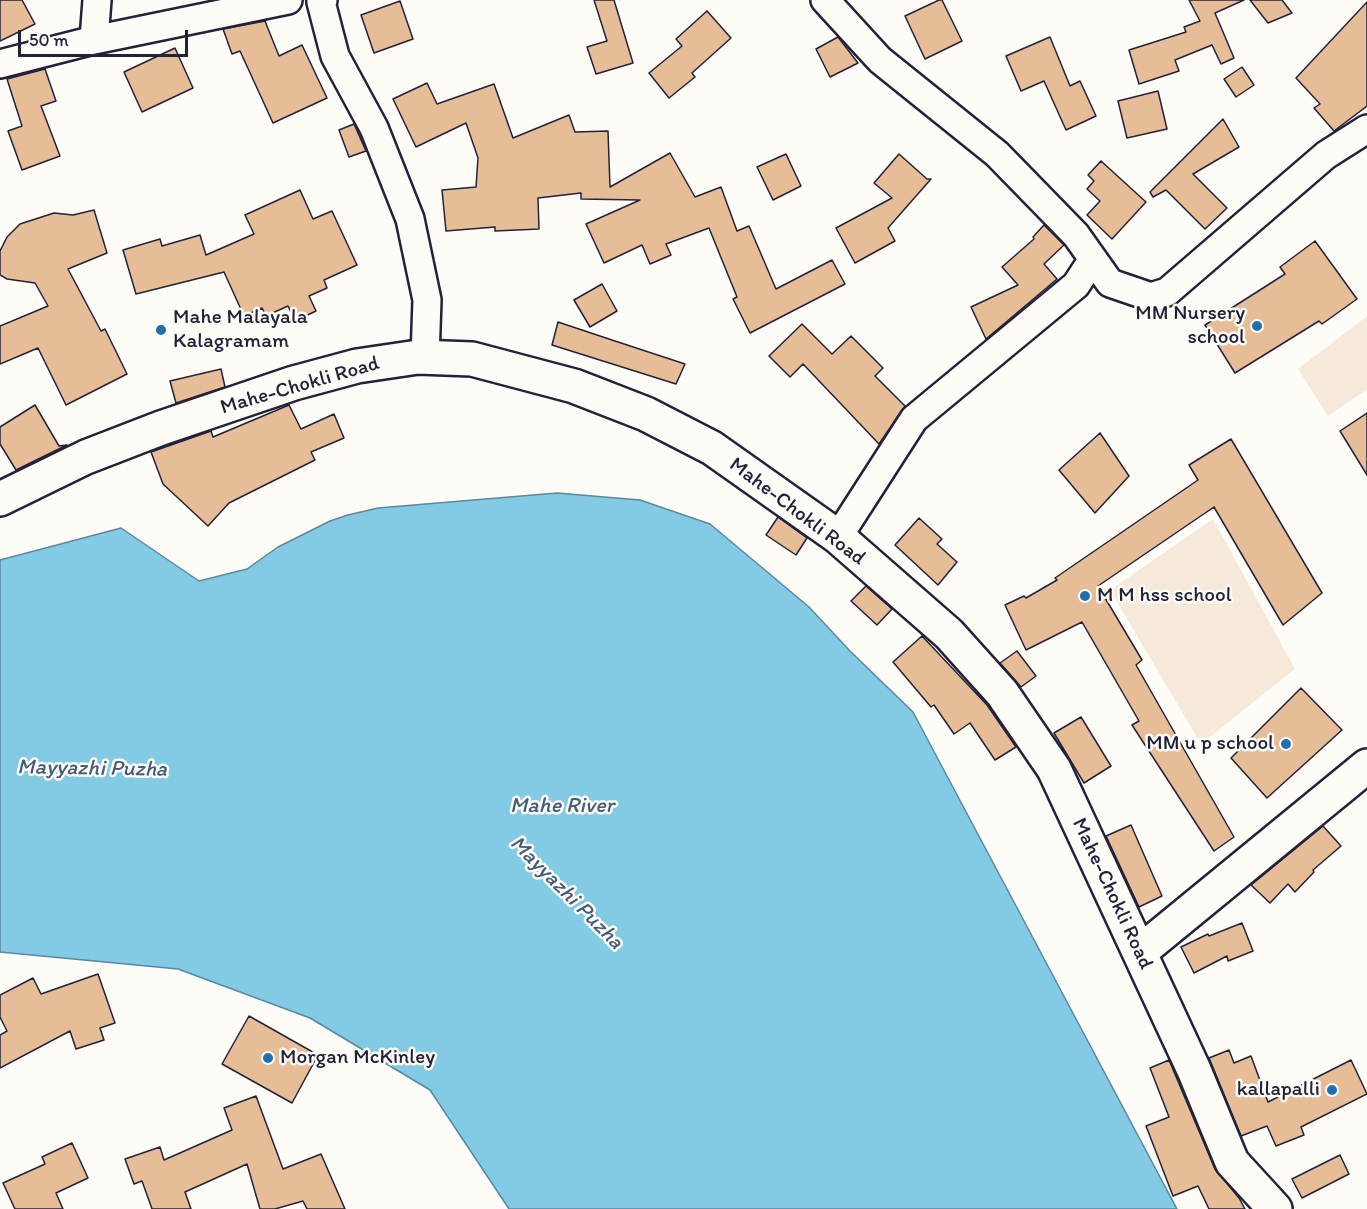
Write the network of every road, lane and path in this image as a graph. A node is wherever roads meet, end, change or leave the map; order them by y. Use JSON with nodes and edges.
{"nodes":[{"id":1,"x":97,"y":0,"type":"edge"},
{"id":2,"x":288,"y":0,"type":"edge"},
{"id":3,"x":825,"y":0,"type":"edge"},
{"id":4,"x":318,"y":1,"type":"edge"},
{"id":5,"x":94,"y":40,"type":"junction"},
{"id":6,"x":0,"y":64,"type":"edge"},
{"id":7,"x":1367,"y":129,"type":"edge"},
{"id":8,"x":1093,"y":259,"type":"junction"},
{"id":9,"x":425,"y":357,"type":"junction"},
{"id":10,"x":0,"y":499,"type":"edge"},
{"id":11,"x":838,"y":537,"type":"junction"},
{"id":12,"x":1367,"y":766,"type":"edge"},
{"id":13,"x":1140,"y":952,"type":"junction"},
{"id":14,"x":1275,"y":1209,"type":"edge"}],
"edges":[{"from":1,"to":5,"type":"street"},
{"from":2,"to":5,"type":"street"},
{"from":3,"to":8,"type":"street"},
{"from":4,"to":9,"type":"street"},
{"from":5,"to":6,"type":"street"},
{"from":7,"to":8,"type":"street"},
{"from":8,"to":11,"type":"street"},
{"from":9,"to":10,"type":"street","name":"Mahe-Chokli Road"},
{"from":9,"to":11,"type":"street","name":"Mahe-Chokli Road"},
{"from":11,"to":13,"type":"street","name":"Mahe-Chokli Road"},
{"from":12,"to":13,"type":"street"},
{"from":13,"to":14,"type":"street","name":"Mahe-Chokli Road"}]}
